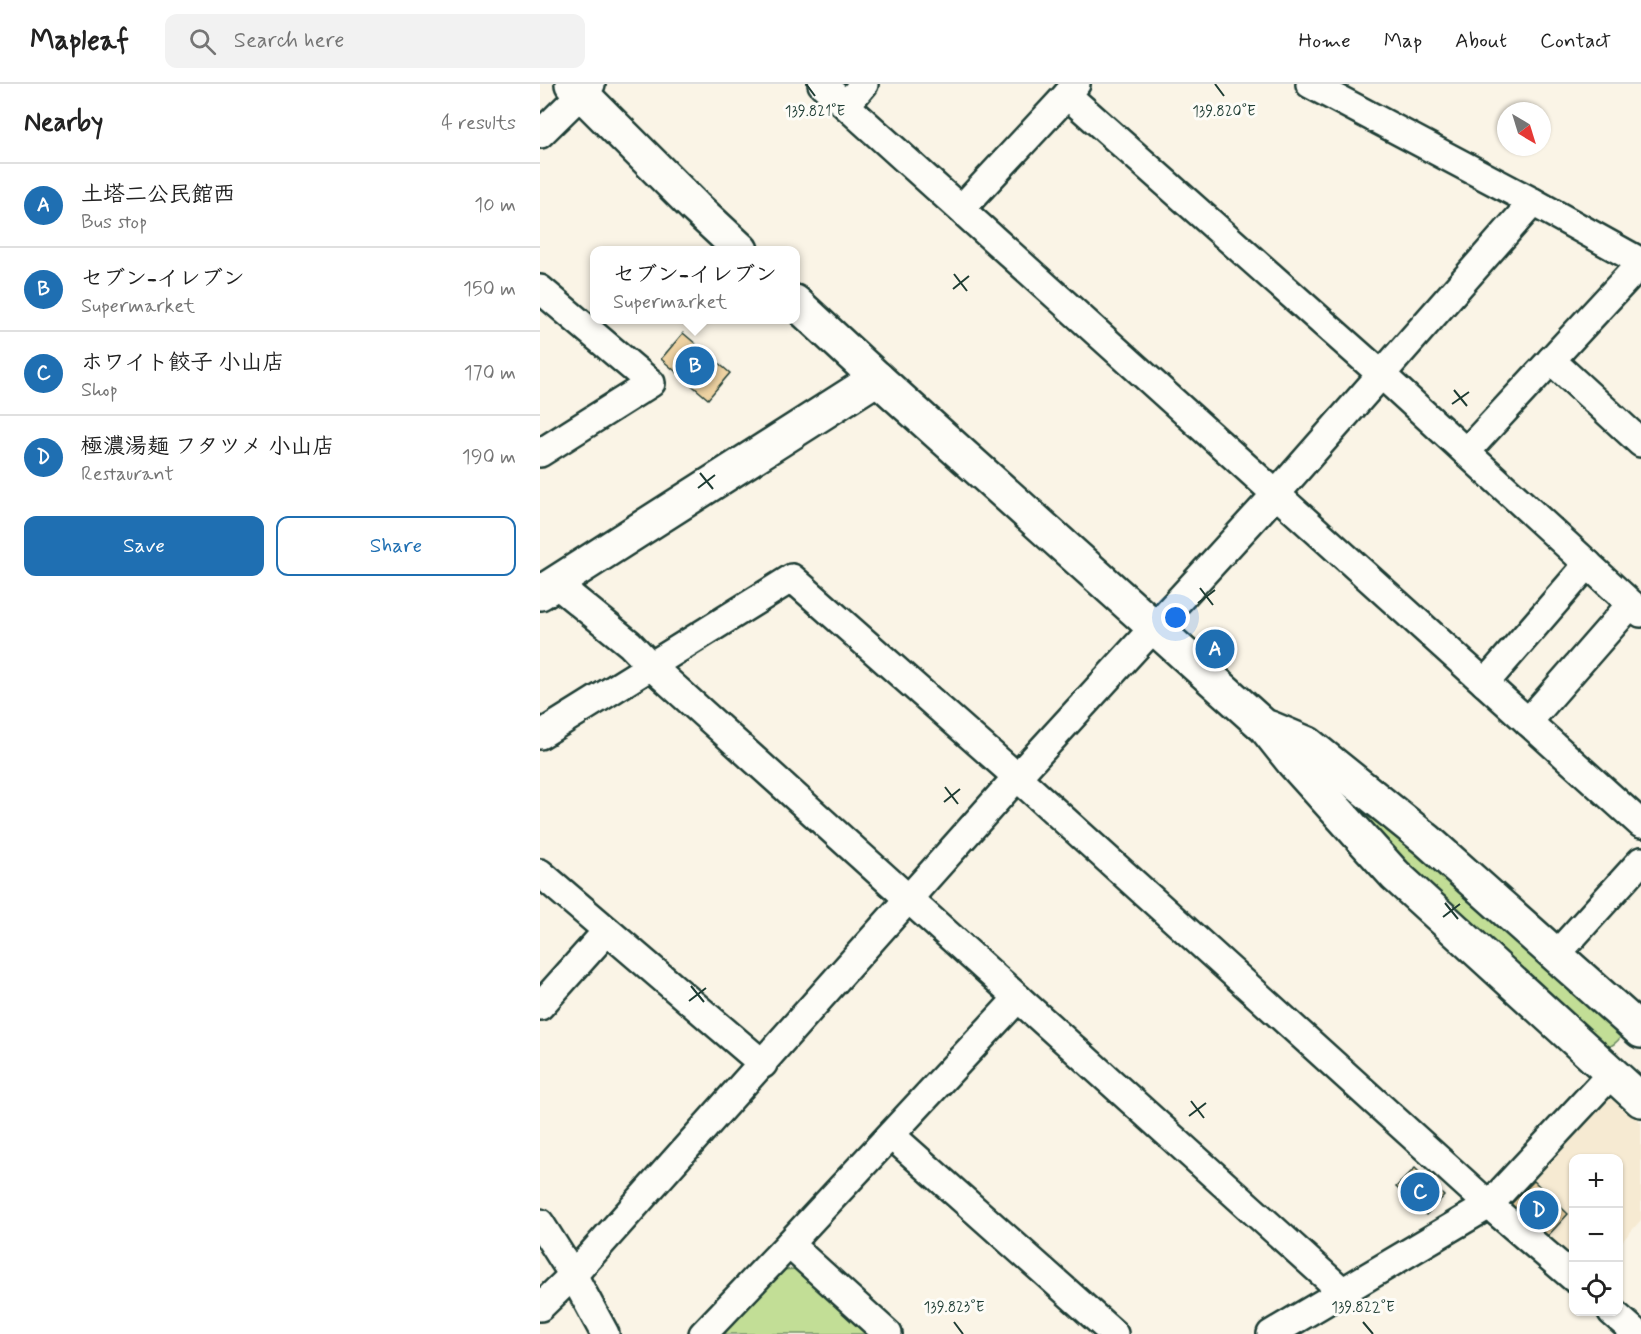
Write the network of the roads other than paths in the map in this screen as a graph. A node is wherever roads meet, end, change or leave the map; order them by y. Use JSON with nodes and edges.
{"nodes":[{"id":1,"x":822,"y":84,"type":"edge"},
{"id":2,"x":864,"y":84,"type":"edge"},
{"id":3,"x":1310,"y":84,"type":"edge"},
{"id":4,"x":581,"y":87,"type":"edge"},
{"id":5,"x":1072,"y":89,"type":"edge"},
{"id":6,"x":846,"y":105,"type":"junction"},
{"id":7,"x":540,"y":134,"type":"edge"},
{"id":8,"x":1533,"y":202,"type":"junction"},
{"id":9,"x":961,"y":209,"type":"junction"},
{"id":10,"x":737,"y":246,"type":"edge"},
{"id":11,"x":1641,"y":263,"type":"edge"},
{"id":12,"x":540,"y":290,"type":"edge"},
{"id":13,"x":800,"y":307,"type":"edge"},
{"id":14,"x":1551,"y":360,"type":"junction"},
{"id":15,"x":1382,"y":375,"type":"junction"},
{"id":16,"x":877,"y":378,"type":"junction"},
{"id":17,"x":1641,"y":443,"type":"edge"},
{"id":18,"x":1466,"y":452,"type":"junction"},
{"id":19,"x":540,"y":453,"type":"edge"},
{"id":20,"x":1276,"y":494,"type":"junction"},
{"id":21,"x":1588,"y":564,"type":"junction"},
{"id":22,"x":546,"y":587,"type":"edge"},
{"id":23,"x":1636,"y":609,"type":"edge"},
{"id":24,"x":1154,"y":627,"type":"junction"},
{"id":25,"x":652,"y":667,"type":"junction"},
{"id":26,"x":1485,"y":683,"type":"junction"},
{"id":27,"x":1528,"y":722,"type":"junction"},
{"id":28,"x":1266,"y":727,"type":"junction"},
{"id":29,"x":540,"y":735,"type":"edge"},
{"id":30,"x":1017,"y":777,"type":"junction"},
{"id":31,"x":1641,"y":824,"type":"edge"},
{"id":32,"x":1641,"y":861,"type":"edge"},
{"id":33,"x":540,"y":873,"type":"edge"},
{"id":34,"x":1632,"y":888,"type":"edge"},
{"id":35,"x":910,"y":899,"type":"junction"},
{"id":36,"x":607,"y":931,"type":"junction"},
{"id":37,"x":1556,"y":955,"type":"junction"},
{"id":38,"x":1018,"y":999,"type":"junction"},
{"id":39,"x":540,"y":1006,"type":"edge"},
{"id":40,"x":1641,"y":1031,"type":"edge"},
{"id":41,"x":763,"y":1064,"type":"junction"},
{"id":42,"x":1611,"y":1074,"type":"junction"},
{"id":43,"x":1641,"y":1100,"type":"edge"},
{"id":44,"x":892,"y":1136,"type":"junction"},
{"id":45,"x":1489,"y":1204,"type":"junction"},
{"id":46,"x":540,"y":1223,"type":"edge"},
{"id":47,"x":789,"y":1244,"type":"junction"},
{"id":48,"x":1569,"y":1274,"type":"edge"},
{"id":49,"x":573,"y":1275,"type":"junction"},
{"id":50,"x":1342,"y":1291,"type":"junction"},
{"id":51,"x":540,"y":1307,"type":"edge"},
{"id":52,"x":1617,"y":1316,"type":"edge"},
{"id":53,"x":605,"y":1334,"type":"edge"},
{"id":54,"x":703,"y":1334,"type":"edge"},
{"id":55,"x":888,"y":1334,"type":"edge"},
{"id":56,"x":1114,"y":1334,"type":"edge"},
{"id":57,"x":1270,"y":1334,"type":"edge"},
{"id":58,"x":1637,"y":1334,"type":"edge"}],
"edges":[{"from":1,"to":6,"type":"street"},
{"from":2,"to":6,"type":"street"},
{"from":3,"to":8,"type":"street"},
{"from":4,"to":7,"type":"street"},
{"from":4,"to":10,"type":"street"},
{"from":5,"to":9,"type":"street"},
{"from":5,"to":15,"type":"street"},
{"from":6,"to":9,"type":"street"},
{"from":8,"to":11,"type":"street"},
{"from":8,"to":15,"type":"street"},
{"from":9,"to":20,"type":"street"},
{"from":11,"to":14,"type":"street"},
{"from":12,"to":19,"type":"street"},
{"from":13,"to":16,"type":"street"},
{"from":14,"to":17,"type":"street"},
{"from":14,"to":18,"type":"street"},
{"from":15,"to":18,"type":"street"},
{"from":15,"to":20,"type":"street"},
{"from":16,"to":22,"type":"street"},
{"from":16,"to":24,"type":"street"},
{"from":18,"to":21,"type":"street"},
{"from":20,"to":24,"type":"street"},
{"from":20,"to":26,"type":"street"},
{"from":21,"to":23,"type":"street"},
{"from":21,"to":26,"type":"street"},
{"from":22,"to":25,"type":"street"},
{"from":23,"to":27,"type":"street"},
{"from":24,"to":28,"type":"street"},
{"from":24,"to":30,"type":"street"},
{"from":25,"to":29,"type":"street"},
{"from":25,"to":30,"type":"street"},
{"from":25,"to":35,"type":"street"},
{"from":26,"to":27,"type":"street"},
{"from":27,"to":31,"type":"street"},
{"from":28,"to":37,"type":"street"},
{"from":28,"to":42,"type":"street"},
{"from":30,"to":35,"type":"street"},
{"from":30,"to":45,"type":"street"},
{"from":32,"to":34,"type":"street"},
{"from":33,"to":36,"type":"street"},
{"from":34,"to":37,"type":"street"},
{"from":35,"to":38,"type":"street"},
{"from":35,"to":41,"type":"street"},
{"from":36,"to":39,"type":"street"},
{"from":36,"to":41,"type":"street"},
{"from":37,"to":40,"type":"street"},
{"from":38,"to":44,"type":"street"},
{"from":38,"to":50,"type":"street"},
{"from":41,"to":49,"type":"street"},
{"from":42,"to":43,"type":"street"},
{"from":42,"to":45,"type":"street"},
{"from":44,"to":47,"type":"street"},
{"from":44,"to":56,"type":"street"},
{"from":45,"to":48,"type":"street"},
{"from":45,"to":50,"type":"street"},
{"from":46,"to":49,"type":"street"},
{"from":47,"to":54,"type":"street"},
{"from":47,"to":55,"type":"street"},
{"from":49,"to":51,"type":"street"},
{"from":49,"to":53,"type":"street"},
{"from":50,"to":57,"type":"street"},
{"from":52,"to":58,"type":"street"}]}
